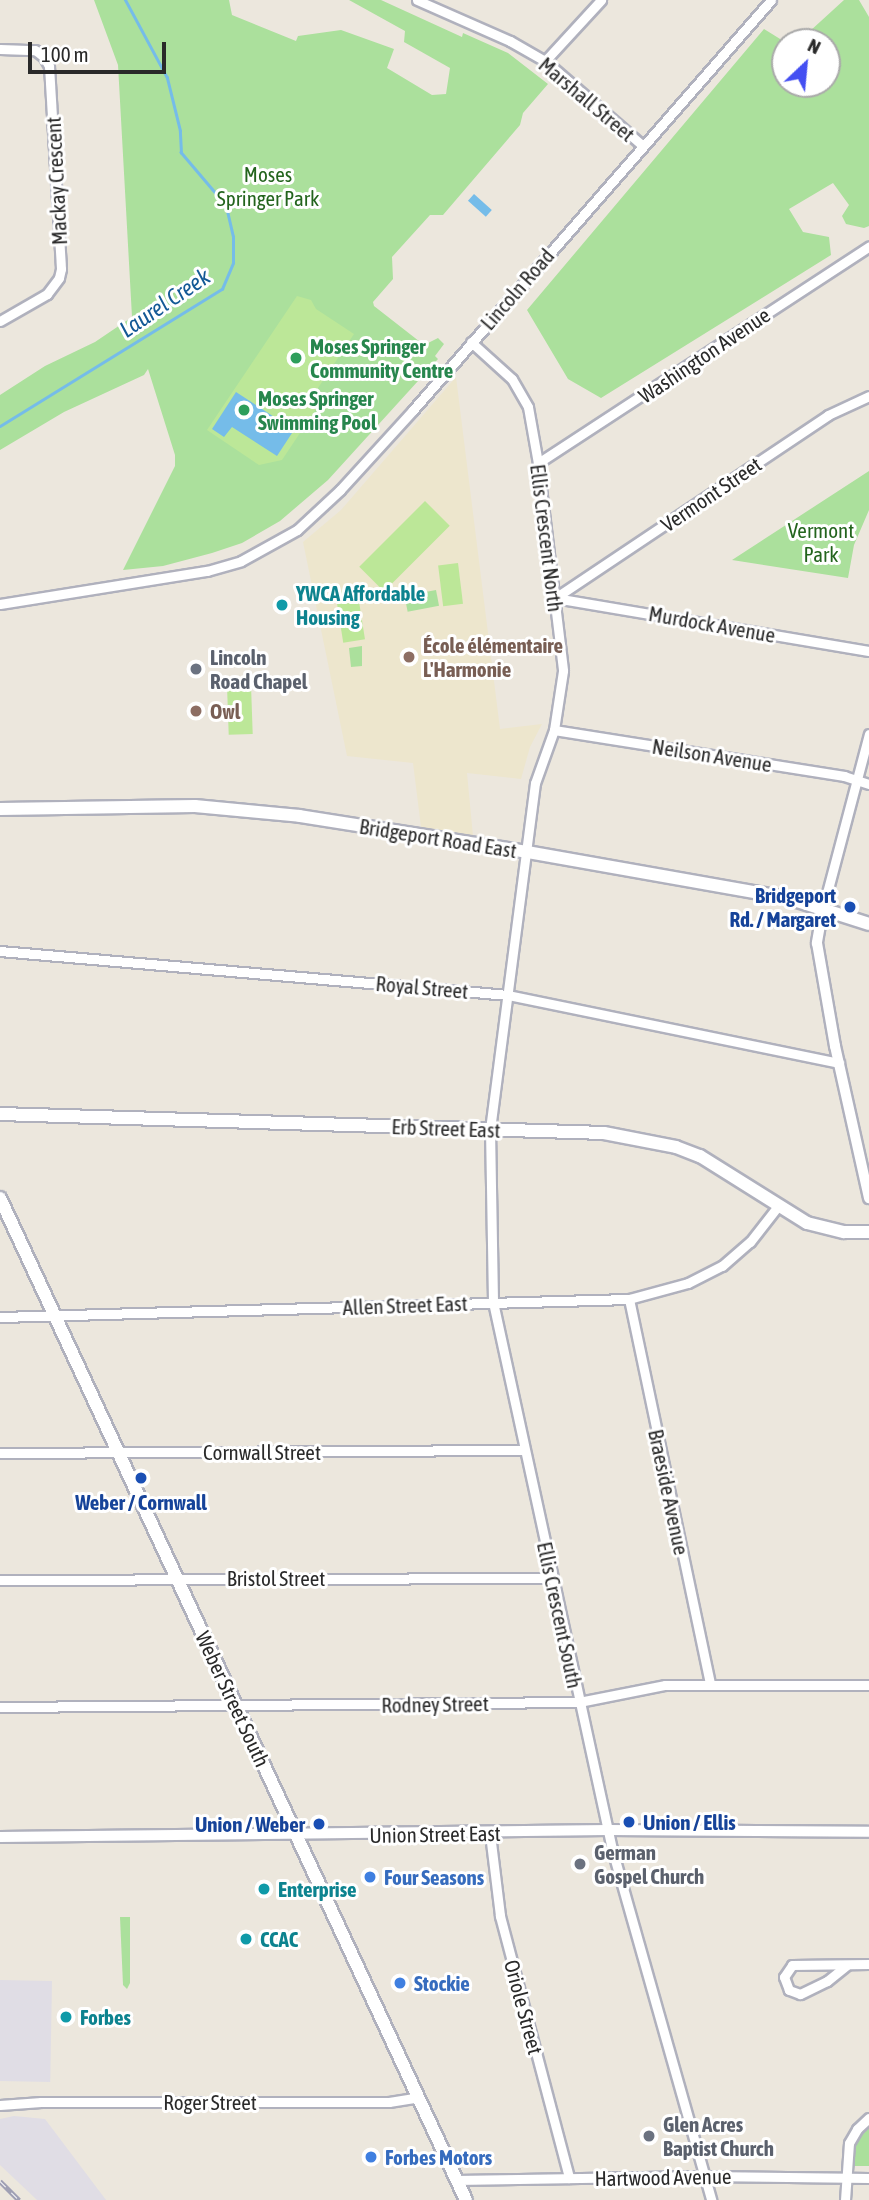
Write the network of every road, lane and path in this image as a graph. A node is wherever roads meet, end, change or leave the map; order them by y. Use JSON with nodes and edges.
{"nodes":[{"id":1,"x":417,"y":0,"type":"edge"},
{"id":2,"x":601,"y":0,"type":"edge"},
{"id":3,"x":771,"y":0,"type":"edge"},
{"id":4,"x":0,"y":49,"type":"edge"},
{"id":5,"x":545,"y":61,"type":"junction"},
{"id":6,"x":642,"y":145,"type":"junction"},
{"id":7,"x":869,"y":246,"type":"edge"},
{"id":8,"x":0,"y":321,"type":"edge"},
{"id":9,"x":471,"y":342,"type":"junction"},
{"id":10,"x":869,"y":396,"type":"edge"},
{"id":11,"x":538,"y":463,"type":"junction"},
{"id":12,"x":555,"y":598,"type":"junction"},
{"id":13,"x":0,"y":604,"type":"edge"},
{"id":14,"x":869,"y":651,"type":"edge"},
{"id":15,"x":554,"y":730,"type":"junction"},
{"id":16,"x":869,"y":734,"type":"edge"},
{"id":17,"x":856,"y":779,"type":"junction"},
{"id":18,"x":869,"y":783,"type":"edge"},
{"id":19,"x":0,"y":809,"type":"edge"},
{"id":20,"x":527,"y":852,"type":"junction"},
{"id":21,"x":823,"y":908,"type":"junction"},
{"id":22,"x":869,"y":924,"type":"edge"},
{"id":23,"x":0,"y":950,"type":"edge"},
{"id":24,"x":508,"y":995,"type":"junction"},
{"id":25,"x":839,"y":1063,"type":"junction"},
{"id":26,"x":0,"y":1115,"type":"edge"},
{"id":27,"x":490,"y":1129,"type":"junction"},
{"id":28,"x":0,"y":1198,"type":"edge"},
{"id":29,"x":869,"y":1198,"type":"edge"},
{"id":30,"x":778,"y":1206,"type":"junction"},
{"id":31,"x":869,"y":1232,"type":"edge"},
{"id":32,"x":629,"y":1299,"type":"junction"},
{"id":33,"x":493,"y":1302,"type":"junction"},
{"id":34,"x":54,"y":1314,"type":"junction"},
{"id":35,"x":0,"y":1317,"type":"edge"},
{"id":36,"x":524,"y":1450,"type":"junction"},
{"id":37,"x":0,"y":1453,"type":"edge"},
{"id":38,"x":117,"y":1453,"type":"junction"},
{"id":39,"x":552,"y":1578,"type":"junction"},
{"id":40,"x":177,"y":1579,"type":"junction"},
{"id":41,"x":0,"y":1580,"type":"edge"},
{"id":42,"x":709,"y":1684,"type":"junction"},
{"id":43,"x":869,"y":1685,"type":"edge"},
{"id":44,"x":579,"y":1702,"type":"junction"},
{"id":45,"x":236,"y":1705,"type":"junction"},
{"id":46,"x":0,"y":1707,"type":"edge"},
{"id":47,"x":608,"y":1830,"type":"junction"},
{"id":48,"x":869,"y":1832,"type":"edge"},
{"id":49,"x":490,"y":1833,"type":"junction"},
{"id":50,"x":298,"y":1835,"type":"junction"},
{"id":51,"x":0,"y":1836,"type":"edge"},
{"id":52,"x":869,"y":1964,"type":"edge"},
{"id":53,"x":847,"y":1965,"type":"junction"},
{"id":54,"x":419,"y":2098,"type":"junction"},
{"id":55,"x":0,"y":2105,"type":"edge"},
{"id":56,"x":869,"y":2118,"type":"edge"},
{"id":57,"x":705,"y":2176,"type":"junction"},
{"id":58,"x":569,"y":2178,"type":"junction"},
{"id":59,"x":846,"y":2178,"type":"junction"},
{"id":60,"x":869,"y":2178,"type":"edge"},
{"id":61,"x":456,"y":2180,"type":"junction"},
{"id":62,"x":466,"y":2200,"type":"edge"},
{"id":63,"x":711,"y":2200,"type":"edge"},
{"id":64,"x":845,"y":2200,"type":"edge"}],
"edges":[{"from":1,"to":5,"type":"street","name":"Marshall Street"},
{"from":2,"to":5,"type":"street"},
{"from":3,"to":6,"type":"street","name":"Lincoln Road"},
{"from":4,"to":8,"type":"street","name":"Mackay Crescent"},
{"from":5,"to":6,"type":"street","name":"Marshall Street"},
{"from":6,"to":9,"type":"street","name":"Lincoln Road"},
{"from":7,"to":11,"type":"street","name":"Washington Avenue"},
{"from":9,"to":11,"type":"street","name":"Ellis Crescent North"},
{"from":9,"to":13,"type":"street","name":"Lincoln Road"},
{"from":10,"to":12,"type":"street","name":"Vermont Street"},
{"from":11,"to":12,"type":"street","name":"Ellis Crescent North"},
{"from":12,"to":14,"type":"street","name":"Murdock Avenue"},
{"from":12,"to":15,"type":"street","name":"Ellis Crescent North"},
{"from":15,"to":17,"type":"street","name":"Neilson Avenue"},
{"from":15,"to":20,"type":"street","name":"Ellis Crescent North"},
{"from":16,"to":17,"type":"street"},
{"from":17,"to":18,"type":"street","name":"Neilson Avenue"},
{"from":17,"to":21,"type":"street"},
{"from":19,"to":20,"type":"main road","name":"Bridgeport Road East"},
{"from":20,"to":21,"type":"main road","name":"Bridgeport Road East"},
{"from":20,"to":24,"type":"street","name":"Ellis Crescent North"},
{"from":21,"to":22,"type":"main road","name":"Bridgeport Road East"},
{"from":21,"to":25,"type":"street"},
{"from":23,"to":24,"type":"street","name":"Royal Street"},
{"from":24,"to":25,"type":"street","name":"Royal Street"},
{"from":24,"to":27,"type":"street","name":"Ellis Crescent North"},
{"from":25,"to":29,"type":"street"},
{"from":26,"to":27,"type":"main road","name":"Erb Street East"},
{"from":27,"to":30,"type":"main road","name":"Erb Street East"},
{"from":27,"to":33,"type":"street","name":"Ellis Crescent South"},
{"from":28,"to":34,"type":"main road","name":"Weber Street South"},
{"from":30,"to":31,"type":"main road","name":"Erb Street East"},
{"from":30,"to":32,"type":"street","name":"Allen Street East"},
{"from":32,"to":33,"type":"street","name":"Allen Street East"},
{"from":32,"to":42,"type":"street","name":"Braeside Avenue"},
{"from":33,"to":34,"type":"street","name":"Allen Street East"},
{"from":33,"to":36,"type":"street","name":"Ellis Crescent South"},
{"from":34,"to":35,"type":"street","name":"Allen Street East"},
{"from":34,"to":38,"type":"main road","name":"Weber Street South"},
{"from":36,"to":38,"type":"street","name":"Cornwall Street"},
{"from":36,"to":39,"type":"street","name":"Ellis Crescent South"},
{"from":37,"to":38,"type":"street","name":"Cornwall Street"},
{"from":38,"to":40,"type":"main road","name":"Weber Street South"},
{"from":39,"to":40,"type":"street","name":"Bristol Street"},
{"from":39,"to":44,"type":"street","name":"Ellis Crescent South"},
{"from":40,"to":41,"type":"street","name":"Bristol Street"},
{"from":40,"to":45,"type":"main road","name":"Weber Street South"},
{"from":42,"to":43,"type":"street","name":"Rodney Street"},
{"from":42,"to":44,"type":"street","name":"Rodney Street"},
{"from":44,"to":45,"type":"street","name":"Rodney Street"},
{"from":44,"to":47,"type":"street","name":"Ellis Crescent South"},
{"from":45,"to":46,"type":"street","name":"Rodney Street"},
{"from":45,"to":50,"type":"main road","name":"Weber Street South"},
{"from":47,"to":48,"type":"street","name":"Union Street East"},
{"from":47,"to":49,"type":"street","name":"Union Street East"},
{"from":47,"to":57,"type":"street","name":"Ellis Crescent South"},
{"from":49,"to":50,"type":"street","name":"Union Street East"},
{"from":49,"to":58,"type":"street","name":"Oriole Street"},
{"from":50,"to":51,"type":"street","name":"Union Street East"},
{"from":50,"to":54,"type":"main road","name":"Weber Street South"},
{"from":52,"to":53,"type":"street"},
{"from":53,"to":53,"type":"street"},
{"from":54,"to":55,"type":"street","name":"Roger Street"},
{"from":54,"to":61,"type":"main road","name":"Weber Street South"},
{"from":56,"to":59,"type":"street"},
{"from":57,"to":58,"type":"street","name":"Hartwood Avenue"},
{"from":57,"to":59,"type":"street","name":"Hartwood Avenue"},
{"from":57,"to":63,"type":"street","name":"Ellis Crescent South"},
{"from":58,"to":61,"type":"street","name":"Hartwood Avenue"},
{"from":59,"to":60,"type":"street","name":"Hartwood Avenue"},
{"from":59,"to":64,"type":"street"},
{"from":61,"to":62,"type":"main road","name":"Weber Street South"}]}
